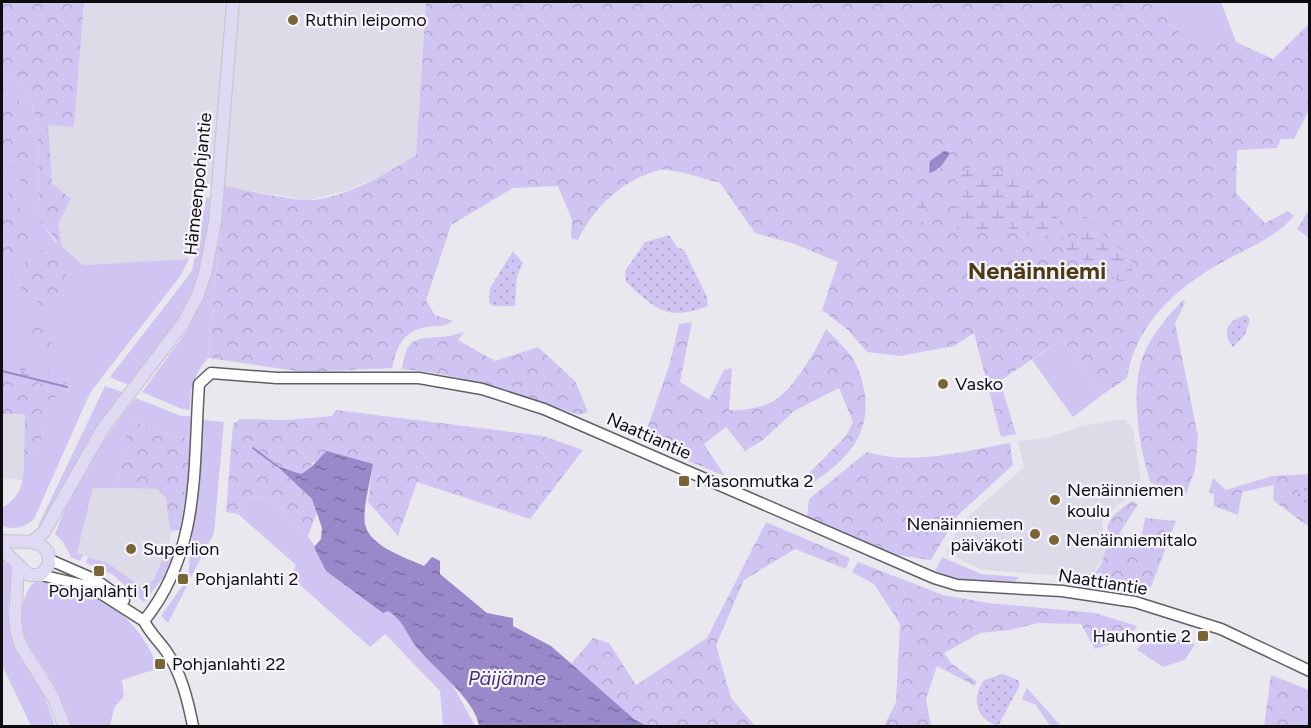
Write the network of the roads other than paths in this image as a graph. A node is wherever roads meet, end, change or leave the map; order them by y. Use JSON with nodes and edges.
{"nodes":[{"id":1,"x":233,"y":2,"type":"edge"},
{"id":2,"x":58,"y":506,"type":"junction"},
{"id":3,"x":2,"y":541,"type":"edge"},
{"id":4,"x":28,"y":543,"type":"junction"},
{"id":5,"x":2,"y":549,"type":"edge"},
{"id":6,"x":49,"y":556,"type":"junction"},
{"id":7,"x":18,"y":566,"type":"junction"},
{"id":8,"x":39,"y":576,"type":"junction"},
{"id":9,"x":16,"y":603,"type":"junction"},
{"id":10,"x":142,"y":619,"type":"junction"},
{"id":11,"x":1310,"y":671,"type":"edge"},
{"id":12,"x":64,"y":726,"type":"edge"},
{"id":13,"x":193,"y":726,"type":"edge"}],
"edges":[{"from":1,"to":2,"type":"main road","name":"Hämeenpohjantie"},
{"from":2,"to":4,"type":"main road","name":"Hämeenpohjantie"},
{"from":2,"to":6,"type":"main road","name":"Hämeenpohjantie"},
{"from":3,"to":4,"type":"main road"},
{"from":4,"to":6,"type":"main road"},
{"from":4,"to":7,"type":"main road"},
{"from":5,"to":7,"type":"main road"},
{"from":6,"to":8,"type":"main road"},
{"from":6,"to":10,"type":"street"},
{"from":7,"to":8,"type":"main road"},
{"from":7,"to":9,"type":"main road"},
{"from":8,"to":9,"type":"main road"},
{"from":8,"to":10,"type":"street"},
{"from":9,"to":12,"type":"main road"},
{"from":10,"to":11,"type":"street","name":"Naattiantie"},
{"from":10,"to":13,"type":"street"}]}
